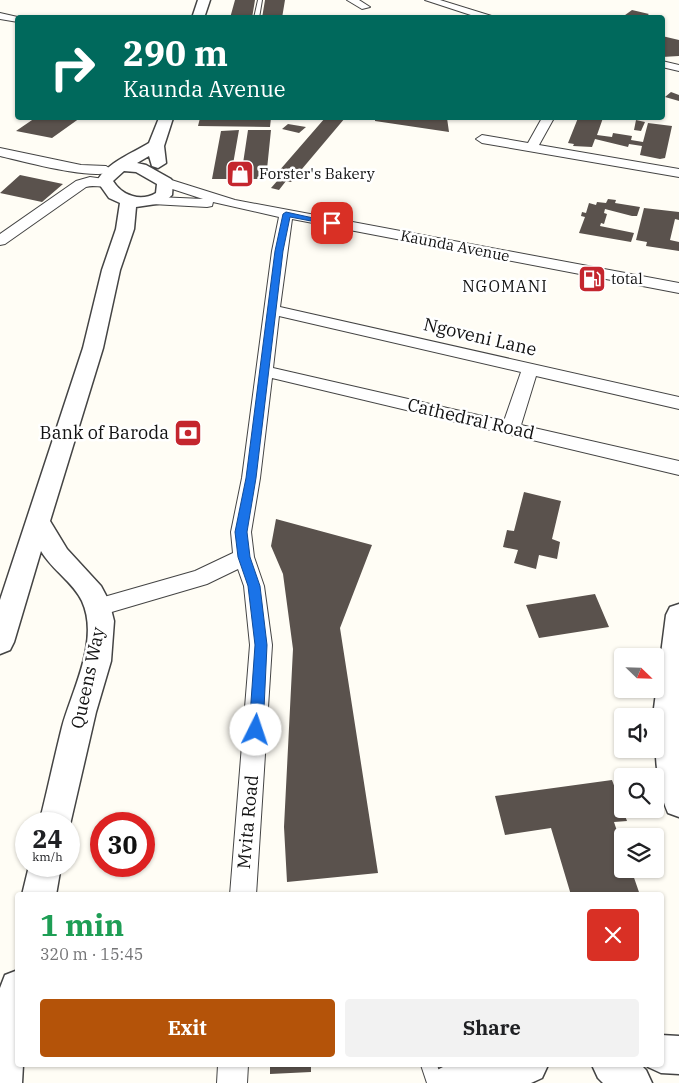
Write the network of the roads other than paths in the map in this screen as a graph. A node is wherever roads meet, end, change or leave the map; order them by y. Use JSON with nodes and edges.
{"nodes":[{"id":1,"x":204,"y":0,"type":"edge"},
{"id":2,"x":260,"y":0,"type":"edge"},
{"id":3,"x":352,"y":0,"type":"edge"},
{"id":4,"x":430,"y":0,"type":"edge"},
{"id":5,"x":365,"y":8,"type":"dead end"},
{"id":6,"x":199,"y":15,"type":"edge"},
{"id":7,"x":257,"y":15,"type":"edge"},
{"id":8,"x":482,"y":15,"type":"edge"},
{"id":9,"x":0,"y":16,"type":"edge"},
{"id":10,"x":15,"y":18,"type":"edge"},
{"id":11,"x":665,"y":65,"type":"edge"},
{"id":12,"x":679,"y":68,"type":"edge"},
{"id":13,"x":165,"y":120,"type":"edge"},
{"id":14,"x":547,"y":120,"type":"edge"},
{"id":15,"x":482,"y":139,"type":"dead end"},
{"id":16,"x":156,"y":146,"type":"junction"},
{"id":17,"x":532,"y":148,"type":"junction"},
{"id":18,"x":0,"y":152,"type":"edge"},
{"id":19,"x":679,"y":172,"type":"edge"},
{"id":20,"x":112,"y":178,"type":"junction"},
{"id":21,"x":162,"y":180,"type":"junction"},
{"id":22,"x":129,"y":200,"type":"junction"},
{"id":23,"x":154,"y":202,"type":"junction"},
{"id":24,"x":232,"y":204,"type":"junction"},
{"id":25,"x":286,"y":214,"type":"junction"},
{"id":26,"x":125,"y":229,"type":"junction"},
{"id":27,"x":0,"y":241,"type":"edge"},
{"id":28,"x":679,"y":288,"type":"edge"},
{"id":29,"x":272,"y":310,"type":"junction"},
{"id":30,"x":530,"y":369,"type":"junction"},
{"id":31,"x":264,"y":370,"type":"junction"},
{"id":32,"x":679,"y":403,"type":"edge"},
{"id":33,"x":511,"y":428,"type":"junction"},
{"id":34,"x":679,"y":468,"type":"edge"},
{"id":35,"x":38,"y":521,"type":"junction"},
{"id":36,"x":244,"y":557,"type":"junction"},
{"id":37,"x":66,"y":564,"type":"junction"},
{"id":38,"x":18,"y":585,"type":"junction"},
{"id":39,"x":98,"y":607,"type":"junction"},
{"id":40,"x":679,"y":615,"type":"edge"},
{"id":41,"x":0,"y":642,"type":"edge"},
{"id":42,"x":677,"y":645,"type":"edge"},
{"id":43,"x":673,"y":728,"type":"edge"},
{"id":44,"x":679,"y":802,"type":"edge"},
{"id":45,"x":59,"y":812,"type":"edge"},
{"id":46,"x":43,"y":877,"type":"edge"},
{"id":47,"x":40,"y":892,"type":"edge"},
{"id":48,"x":243,"y":892,"type":"edge"},
{"id":49,"x":15,"y":1001,"type":"edge"},
{"id":50,"x":664,"y":1054,"type":"edge"},
{"id":51,"x":679,"y":1055,"type":"edge"},
{"id":52,"x":233,"y":1067,"type":"edge"},
{"id":53,"x":430,"y":1067,"type":"edge"},
{"id":54,"x":520,"y":1067,"type":"edge"},
{"id":55,"x":613,"y":1067,"type":"edge"},
{"id":56,"x":3,"y":1083,"type":"edge"},
{"id":57,"x":232,"y":1083,"type":"edge"},
{"id":58,"x":435,"y":1083,"type":"edge"},
{"id":59,"x":450,"y":1083,"type":"edge"},
{"id":60,"x":632,"y":1083,"type":"edge"}],
"edges":[{"from":1,"to":6,"type":"street"},
{"from":2,"to":7,"type":"lane"},
{"from":3,"to":5,"type":"street"},
{"from":4,"to":8,"type":"street"},
{"from":9,"to":10,"type":"street"},
{"from":11,"to":12,"type":"street"},
{"from":13,"to":16,"type":"street"},
{"from":14,"to":17,"type":"street"},
{"from":15,"to":17,"type":"street"},
{"from":16,"to":20,"type":"street"},
{"from":16,"to":21,"type":"street"},
{"from":17,"to":19,"type":"street"},
{"from":18,"to":20,"type":"street"},
{"from":20,"to":21,"type":"street"},
{"from":20,"to":22,"type":"street"},
{"from":20,"to":27,"type":"street"},
{"from":21,"to":23,"type":"street"},
{"from":21,"to":24,"type":"street"},
{"from":22,"to":23,"type":"street"},
{"from":22,"to":26,"type":"street"},
{"from":23,"to":24,"type":"street"},
{"from":23,"to":26,"type":"street"},
{"from":24,"to":25,"type":"street","name":"Kaunda Avenue"},
{"from":25,"to":28,"type":"street","name":"Kaunda Avenue"},
{"from":25,"to":29,"type":"street","name":"Mvita Road"},
{"from":26,"to":35,"type":"street"},
{"from":29,"to":30,"type":"street","name":"Ngoveni Lane"},
{"from":29,"to":31,"type":"street","name":"Mvita Road"},
{"from":30,"to":32,"type":"street","name":"Ngoveni Lane"},
{"from":30,"to":33,"type":"street"},
{"from":31,"to":33,"type":"street","name":"Cathedral Road"},
{"from":31,"to":36,"type":"street","name":"Mvita Road"},
{"from":33,"to":34,"type":"street","name":"Cathedral Road"},
{"from":35,"to":37,"type":"street","name":"Queens Way"},
{"from":35,"to":38,"type":"street"},
{"from":36,"to":39,"type":"street"},
{"from":36,"to":48,"type":"street","name":"Mvita Road"},
{"from":37,"to":38,"type":"street"},
{"from":37,"to":39,"type":"street","name":"Queens Way"},
{"from":38,"to":41,"type":"street"},
{"from":39,"to":45,"type":"street","name":"Queens Way"},
{"from":40,"to":42,"type":"street"},
{"from":42,"to":43,"type":"street"},
{"from":43,"to":44,"type":"street"},
{"from":46,"to":47,"type":"street"},
{"from":49,"to":56,"type":"street"},
{"from":50,"to":51,"type":"street"},
{"from":52,"to":57,"type":"street"},
{"from":53,"to":58,"type":"lane"},
{"from":54,"to":59,"type":"street"},
{"from":55,"to":60,"type":"street"}]}
